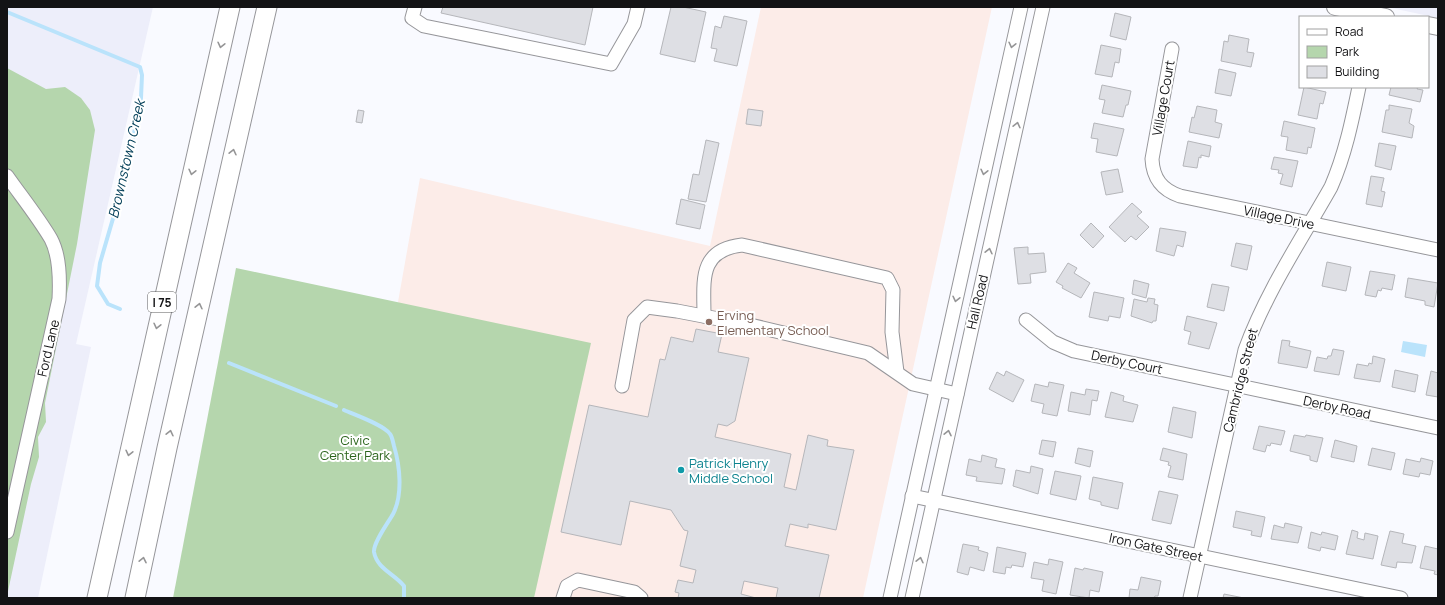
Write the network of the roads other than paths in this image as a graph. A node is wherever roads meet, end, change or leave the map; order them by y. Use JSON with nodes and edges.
{"nodes":[{"id":1,"x":230,"y":7,"type":"edge"},
{"id":2,"x":267,"y":7,"type":"edge"},
{"id":3,"x":415,"y":7,"type":"edge"},
{"id":4,"x":638,"y":7,"type":"edge"},
{"id":5,"x":1021,"y":7,"type":"edge"},
{"id":6,"x":1043,"y":7,"type":"edge"},
{"id":7,"x":1335,"y":7,"type":"edge"},
{"id":8,"x":1378,"y":16,"type":"edge"},
{"id":9,"x":1172,"y":48,"type":"dead end"},
{"id":10,"x":1359,"y":88,"type":"edge"},
{"id":11,"x":1154,"y":148,"type":"joint"},
{"id":12,"x":7,"y":176,"type":"edge"},
{"id":13,"x":1310,"y":224,"type":"junction"},
{"id":14,"x":1438,"y":250,"type":"edge"},
{"id":15,"x":704,"y":316,"type":"junction"},
{"id":16,"x":1026,"y":320,"type":"dead end"},
{"id":17,"x":897,"y":372,"type":"junction"},
{"id":18,"x":622,"y":386,"type":"dead end"},
{"id":19,"x":1237,"y":386,"type":"junction"},
{"id":20,"x":936,"y":389,"type":"junction"},
{"id":21,"x":957,"y":394,"type":"junction"},
{"id":22,"x":1438,"y":428,"type":"edge"},
{"id":23,"x":912,"y":496,"type":"junction"},
{"id":24,"x":934,"y":500,"type":"junction"},
{"id":25,"x":7,"y":532,"type":"edge"},
{"id":26,"x":1199,"y":556,"type":"junction"},
{"id":27,"x":1369,"y":595,"type":"edge"},
{"id":28,"x":97,"y":598,"type":"edge"},
{"id":29,"x":135,"y":598,"type":"edge"},
{"id":30,"x":563,"y":598,"type":"edge"},
{"id":31,"x":641,"y":598,"type":"edge"},
{"id":32,"x":890,"y":598,"type":"edge"},
{"id":33,"x":912,"y":598,"type":"edge"},
{"id":34,"x":1190,"y":598,"type":"edge"},
{"id":35,"x":1401,"y":598,"type":"edge"}],
"edges":[{"from":1,"to":28,"type":"highway","number":"I 75","one_way":true},
{"from":29,"to":2,"type":"highway","one_way":true},
{"from":3,"to":4,"type":"street"},
{"from":5,"to":20,"type":"street","name":"Hall Road","one_way":true},
{"from":21,"to":6,"type":"street","name":"Hall Road","one_way":true},
{"from":7,"to":8,"type":"main road"},
{"from":9,"to":11,"type":"street","name":"Village Court"},
{"from":10,"to":13,"type":"street","name":"Cambridge Street"},
{"from":11,"to":13,"type":"street","name":"Village Drive"},
{"from":12,"to":25,"type":"street","name":"Ford Lane"},
{"from":13,"to":14,"type":"street","name":"Village Drive"},
{"from":13,"to":19,"type":"street","name":"Cambridge Street"},
{"from":15,"to":17,"type":"street"},
{"from":15,"to":17,"type":"street"},
{"from":15,"to":18,"type":"street"},
{"from":16,"to":19,"type":"street","name":"Derby Court"},
{"from":17,"to":20,"type":"street"},
{"from":19,"to":22,"type":"street","name":"Derby Road"},
{"from":19,"to":26,"type":"street","name":"Cambridge Street"},
{"from":20,"to":21,"type":"street"},
{"from":20,"to":23,"type":"street","name":"Hall Road"},
{"from":24,"to":21,"type":"street","name":"Hall Road","one_way":true},
{"from":23,"to":24,"type":"street","name":"Iron Gate Street"},
{"from":23,"to":32,"type":"street","name":"Hall Road"},
{"from":24,"to":26,"type":"street","name":"Iron Gate Street"},
{"from":33,"to":24,"type":"street","name":"Hall Road","one_way":true},
{"from":26,"to":27,"type":"street","name":"Iron Gate Street"},
{"from":26,"to":34,"type":"street","name":"Cambridge Street"},
{"from":27,"to":35,"type":"street","name":"Iron Gate Street"},
{"from":30,"to":31,"type":"street"}]}
